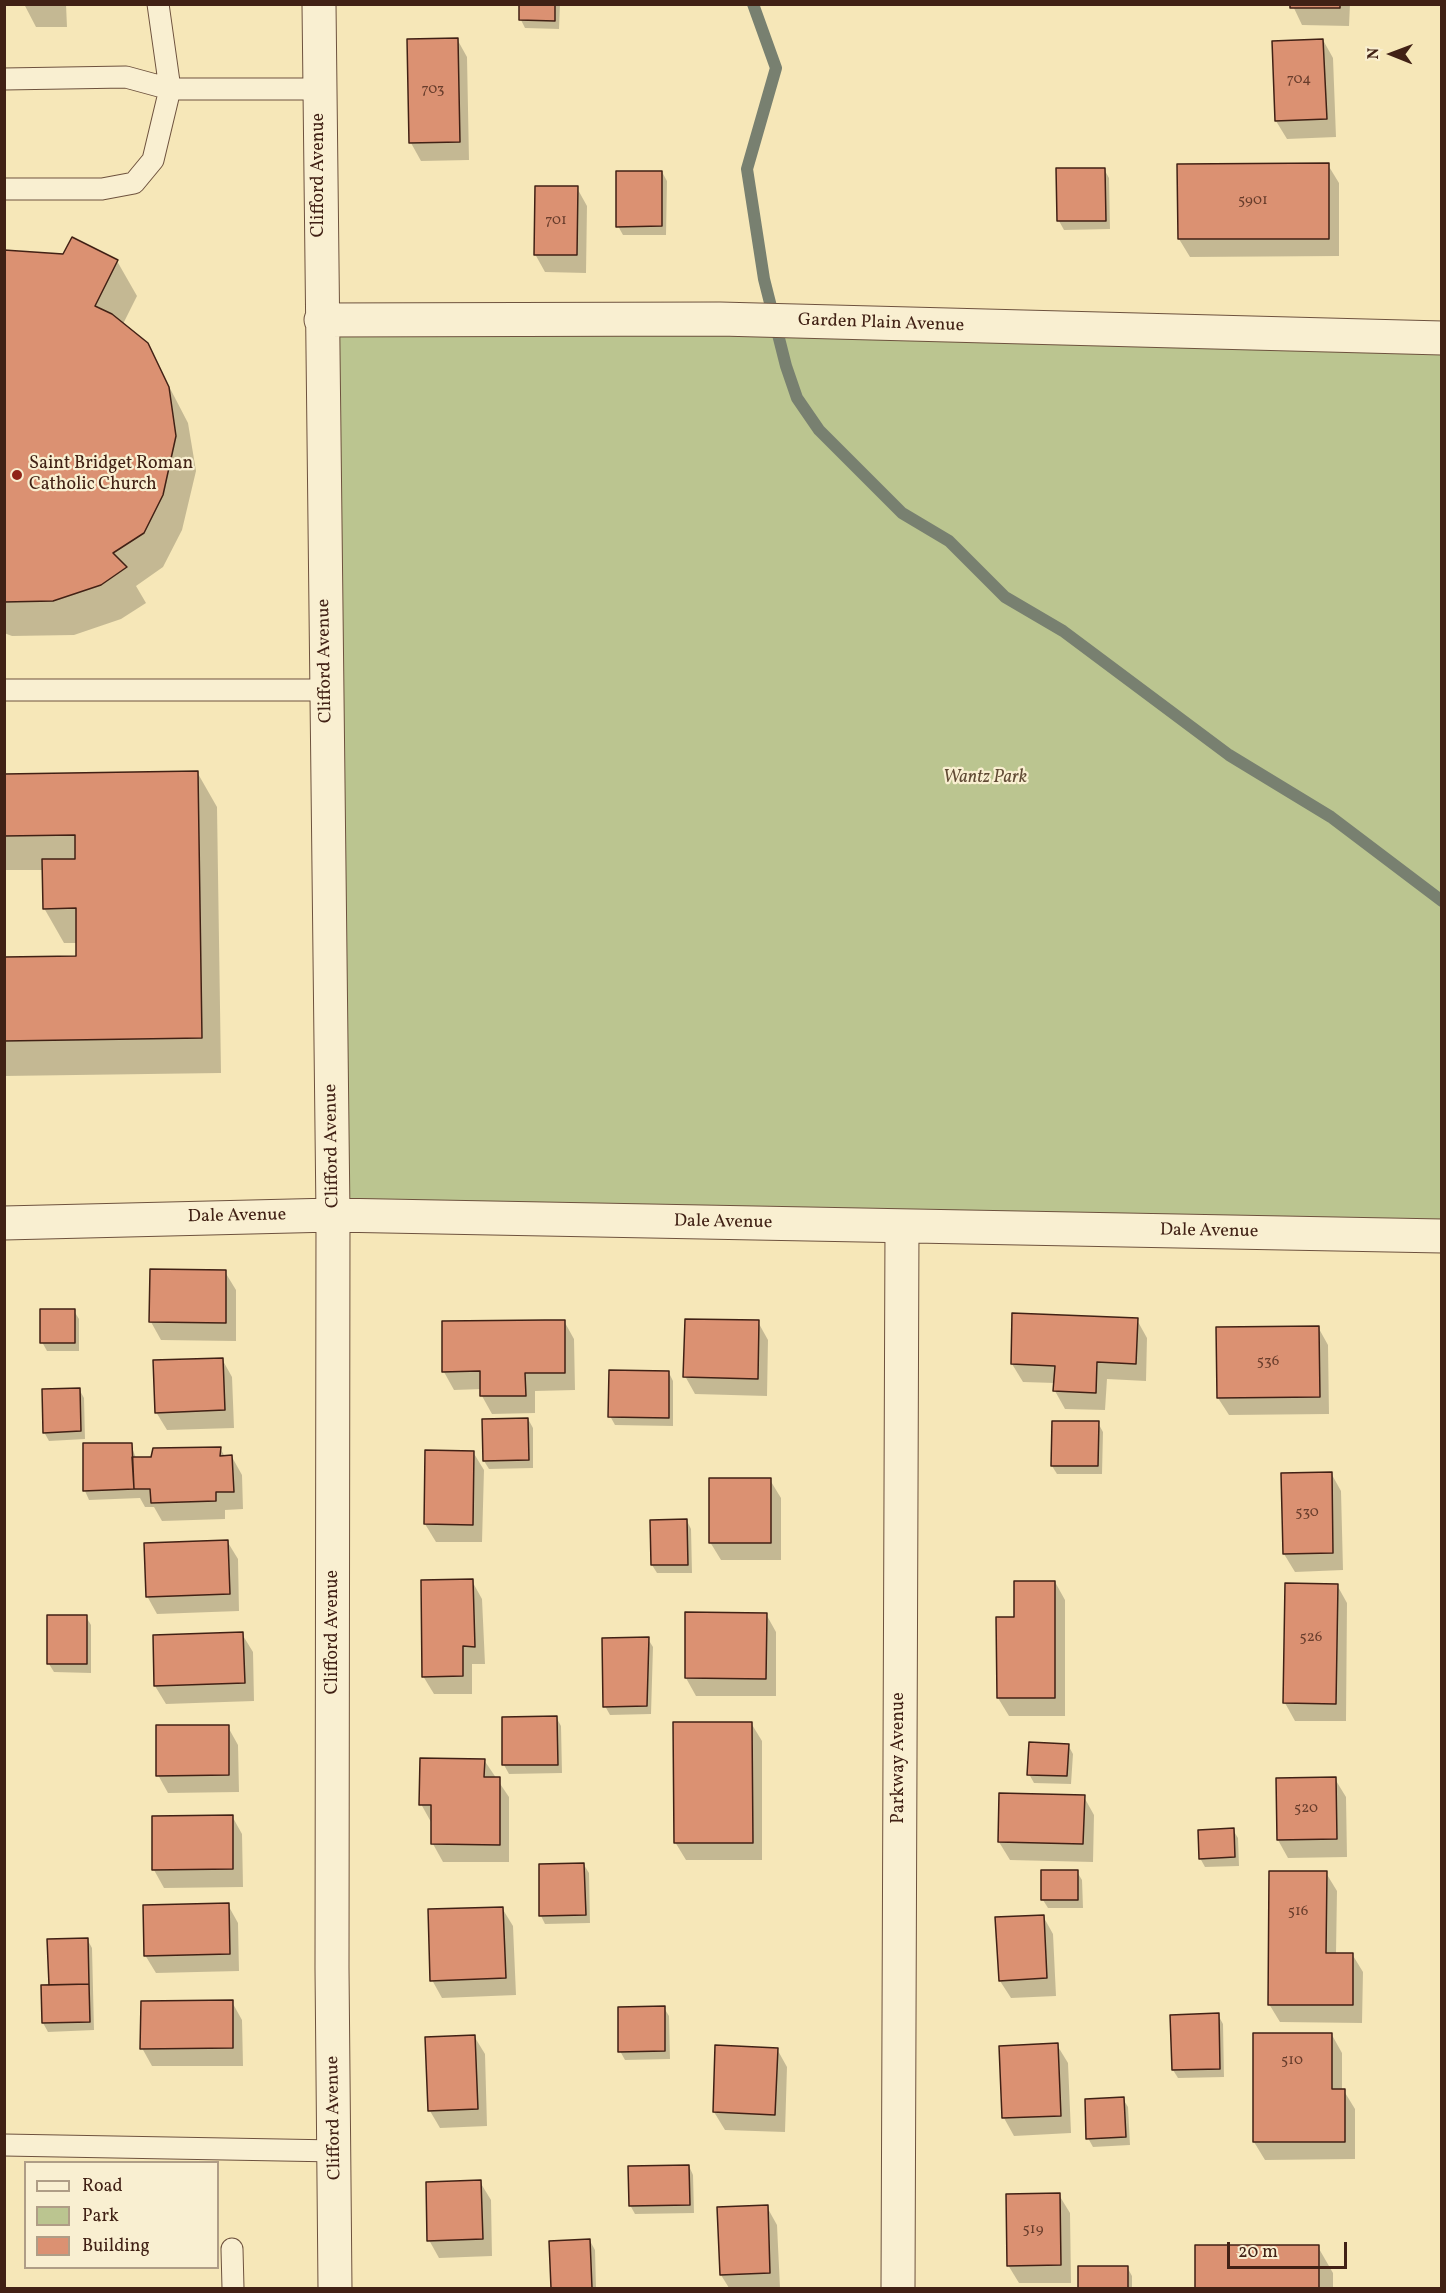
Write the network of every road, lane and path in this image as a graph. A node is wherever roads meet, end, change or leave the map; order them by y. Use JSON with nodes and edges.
{"nodes":[{"id":1,"x":158,"y":4,"type":"edge"},
{"id":2,"x":319,"y":4,"type":"edge"},
{"id":3,"x":4,"y":79,"type":"edge"},
{"id":4,"x":170,"y":89,"type":"junction"},
{"id":5,"x":319,"y":89,"type":"junction"},
{"id":6,"x":4,"y":189,"type":"edge"},
{"id":7,"x":321,"y":320,"type":"junction"},
{"id":8,"x":1442,"y":338,"type":"edge"},
{"id":9,"x":4,"y":690,"type":"edge"},
{"id":10,"x":326,"y":690,"type":"junction"},
{"id":11,"x":333,"y":1215,"type":"junction"},
{"id":12,"x":4,"y":1223,"type":"edge"},
{"id":13,"x":902,"y":1227,"type":"junction"},
{"id":14,"x":1442,"y":1236,"type":"edge"},
{"id":15,"x":4,"y":2145,"type":"edge"},
{"id":16,"x":336,"y":2151,"type":"junction"},
{"id":17,"x":232,"y":2249,"type":"dead end"},
{"id":18,"x":233,"y":2289,"type":"edge"},
{"id":19,"x":335,"y":2289,"type":"edge"},
{"id":20,"x":898,"y":2289,"type":"edge"}],
"edges":[{"from":1,"to":4,"type":"lane"},
{"from":2,"to":5,"type":"street","name":"Clifford Avenue"},
{"from":3,"to":4,"type":"lane"},
{"from":4,"to":5,"type":"lane"},
{"from":4,"to":6,"type":"lane"},
{"from":5,"to":7,"type":"street","name":"Clifford Avenue"},
{"from":7,"to":8,"type":"street","name":"Garden Plain Avenue"},
{"from":7,"to":10,"type":"street","name":"Clifford Avenue"},
{"from":9,"to":10,"type":"lane"},
{"from":10,"to":11,"type":"street","name":"Clifford Avenue"},
{"from":11,"to":12,"type":"street","name":"Dale Avenue"},
{"from":11,"to":13,"type":"street","name":"Dale Avenue"},
{"from":11,"to":16,"type":"street","name":"Clifford Avenue"},
{"from":13,"to":14,"type":"street","name":"Dale Avenue"},
{"from":13,"to":20,"type":"street","name":"Parkway Avenue"},
{"from":15,"to":16,"type":"lane"},
{"from":16,"to":19,"type":"street","name":"Clifford Avenue"},
{"from":17,"to":18,"type":"lane"}]}
